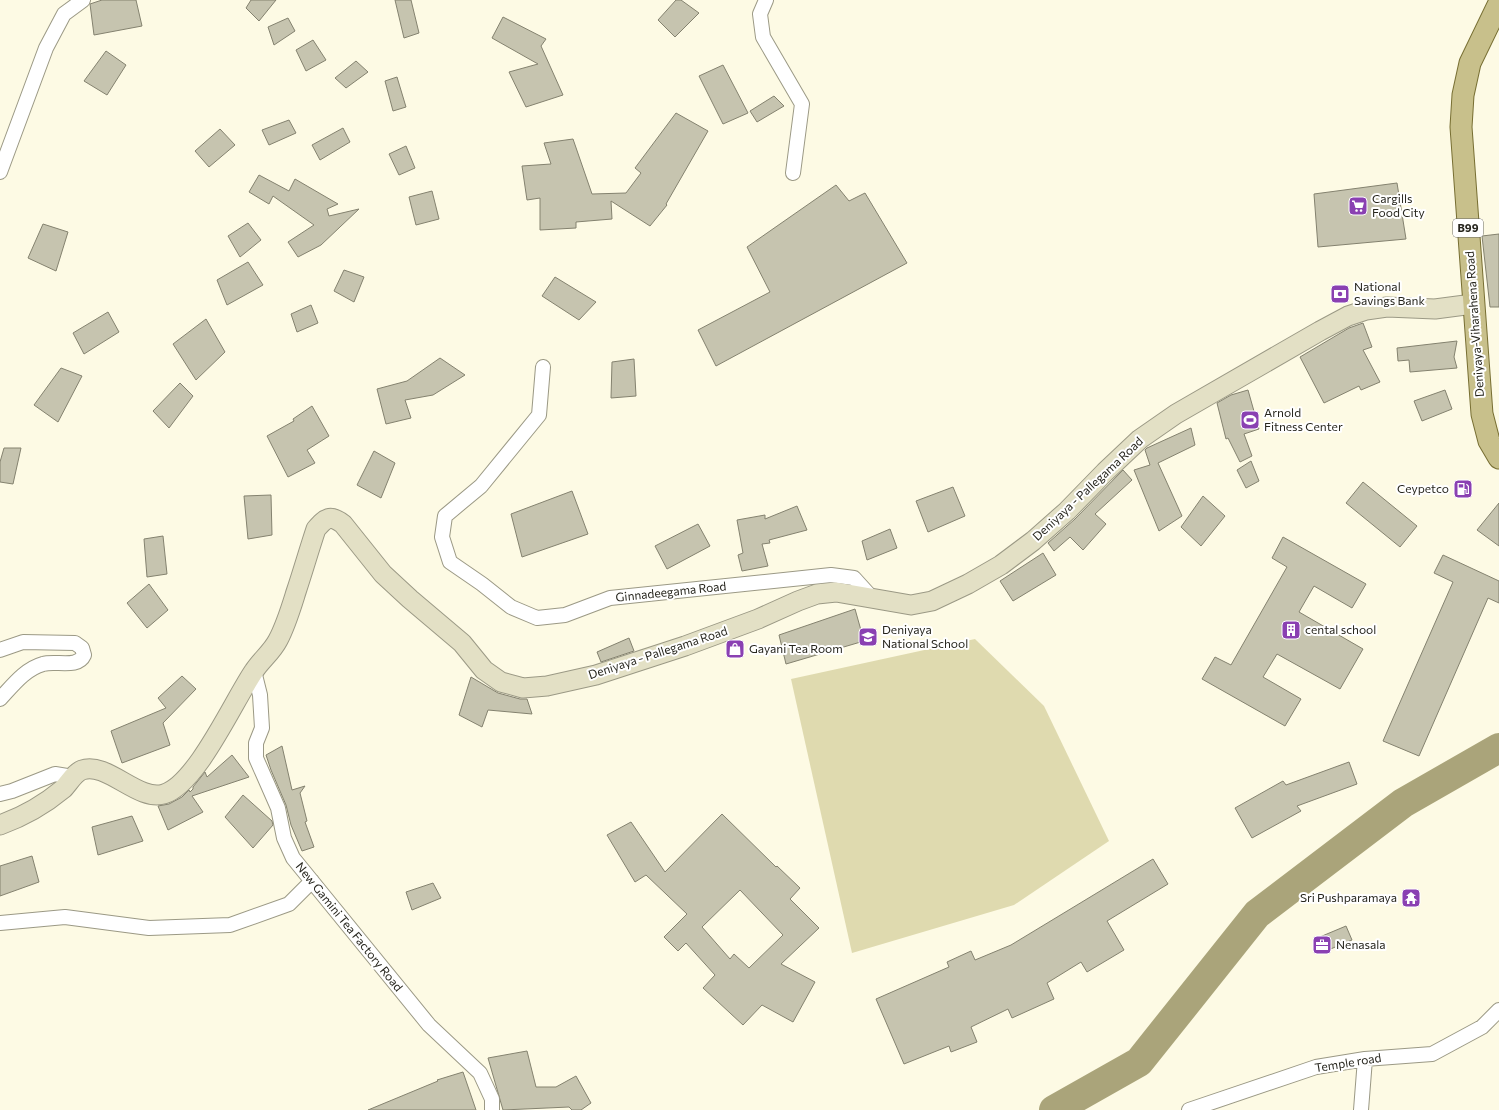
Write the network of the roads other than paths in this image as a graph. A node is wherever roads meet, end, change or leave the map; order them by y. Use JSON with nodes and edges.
{"nodes":[{"id":1,"x":83,"y":0,"type":"edge"},
{"id":2,"x":766,"y":0,"type":"edge"},
{"id":3,"x":1499,"y":2,"type":"edge"},
{"id":4,"x":0,"y":172,"type":"edge"},
{"id":5,"x":793,"y":173,"type":"dead end"},
{"id":6,"x":1473,"y":304,"type":"junction"},
{"id":7,"x":543,"y":367,"type":"dead end"},
{"id":8,"x":1499,"y":458,"type":"edge"},
{"id":9,"x":873,"y":599,"type":"junction"},
{"id":10,"x":0,"y":650,"type":"edge"},
{"id":11,"x":254,"y":671,"type":"junction"},
{"id":12,"x":0,"y":699,"type":"edge"},
{"id":13,"x":73,"y":777,"type":"junction"},
{"id":14,"x":0,"y":794,"type":"edge"},
{"id":15,"x":0,"y":825,"type":"edge"},
{"id":16,"x":312,"y":881,"type":"junction"},
{"id":17,"x":0,"y":923,"type":"edge"},
{"id":18,"x":1499,"y":1010,"type":"edge"},
{"id":19,"x":1365,"y":1059,"type":"junction"},
{"id":20,"x":492,"y":1110,"type":"edge"},
{"id":21,"x":1189,"y":1110,"type":"edge"},
{"id":22,"x":1361,"y":1110,"type":"edge"}],
"edges":[{"from":1,"to":4,"type":"street"},
{"from":2,"to":5,"type":"street"},
{"from":3,"to":6,"type":"main road","name":"Deniyaya-Viharahena Road","number":"B99"},
{"from":6,"to":8,"type":"main road","name":"Deniyaya-Viharahena Road","number":"B99"},
{"from":6,"to":9,"type":"main road","name":"Deniyaya - Pallegama Road"},
{"from":7,"to":9,"type":"street","name":"Ginnadeegama Road"},
{"from":9,"to":11,"type":"main road","name":"Deniyaya - Pallegama Road"},
{"from":10,"to":12,"type":"street"},
{"from":11,"to":13,"type":"main road","name":"Deniyaya - Pallegama Road"},
{"from":11,"to":16,"type":"street","name":"New Gamini Tea Factory Road"},
{"from":13,"to":14,"type":"street"},
{"from":13,"to":15,"type":"main road","name":"Deniyaya - Pallegama Road"},
{"from":16,"to":17,"type":"street"},
{"from":16,"to":20,"type":"street","name":"New Gamini Tea Factory Road"},
{"from":18,"to":19,"type":"street","name":"Temple road"},
{"from":19,"to":21,"type":"street","name":"Temple road"},
{"from":19,"to":22,"type":"street"}]}
